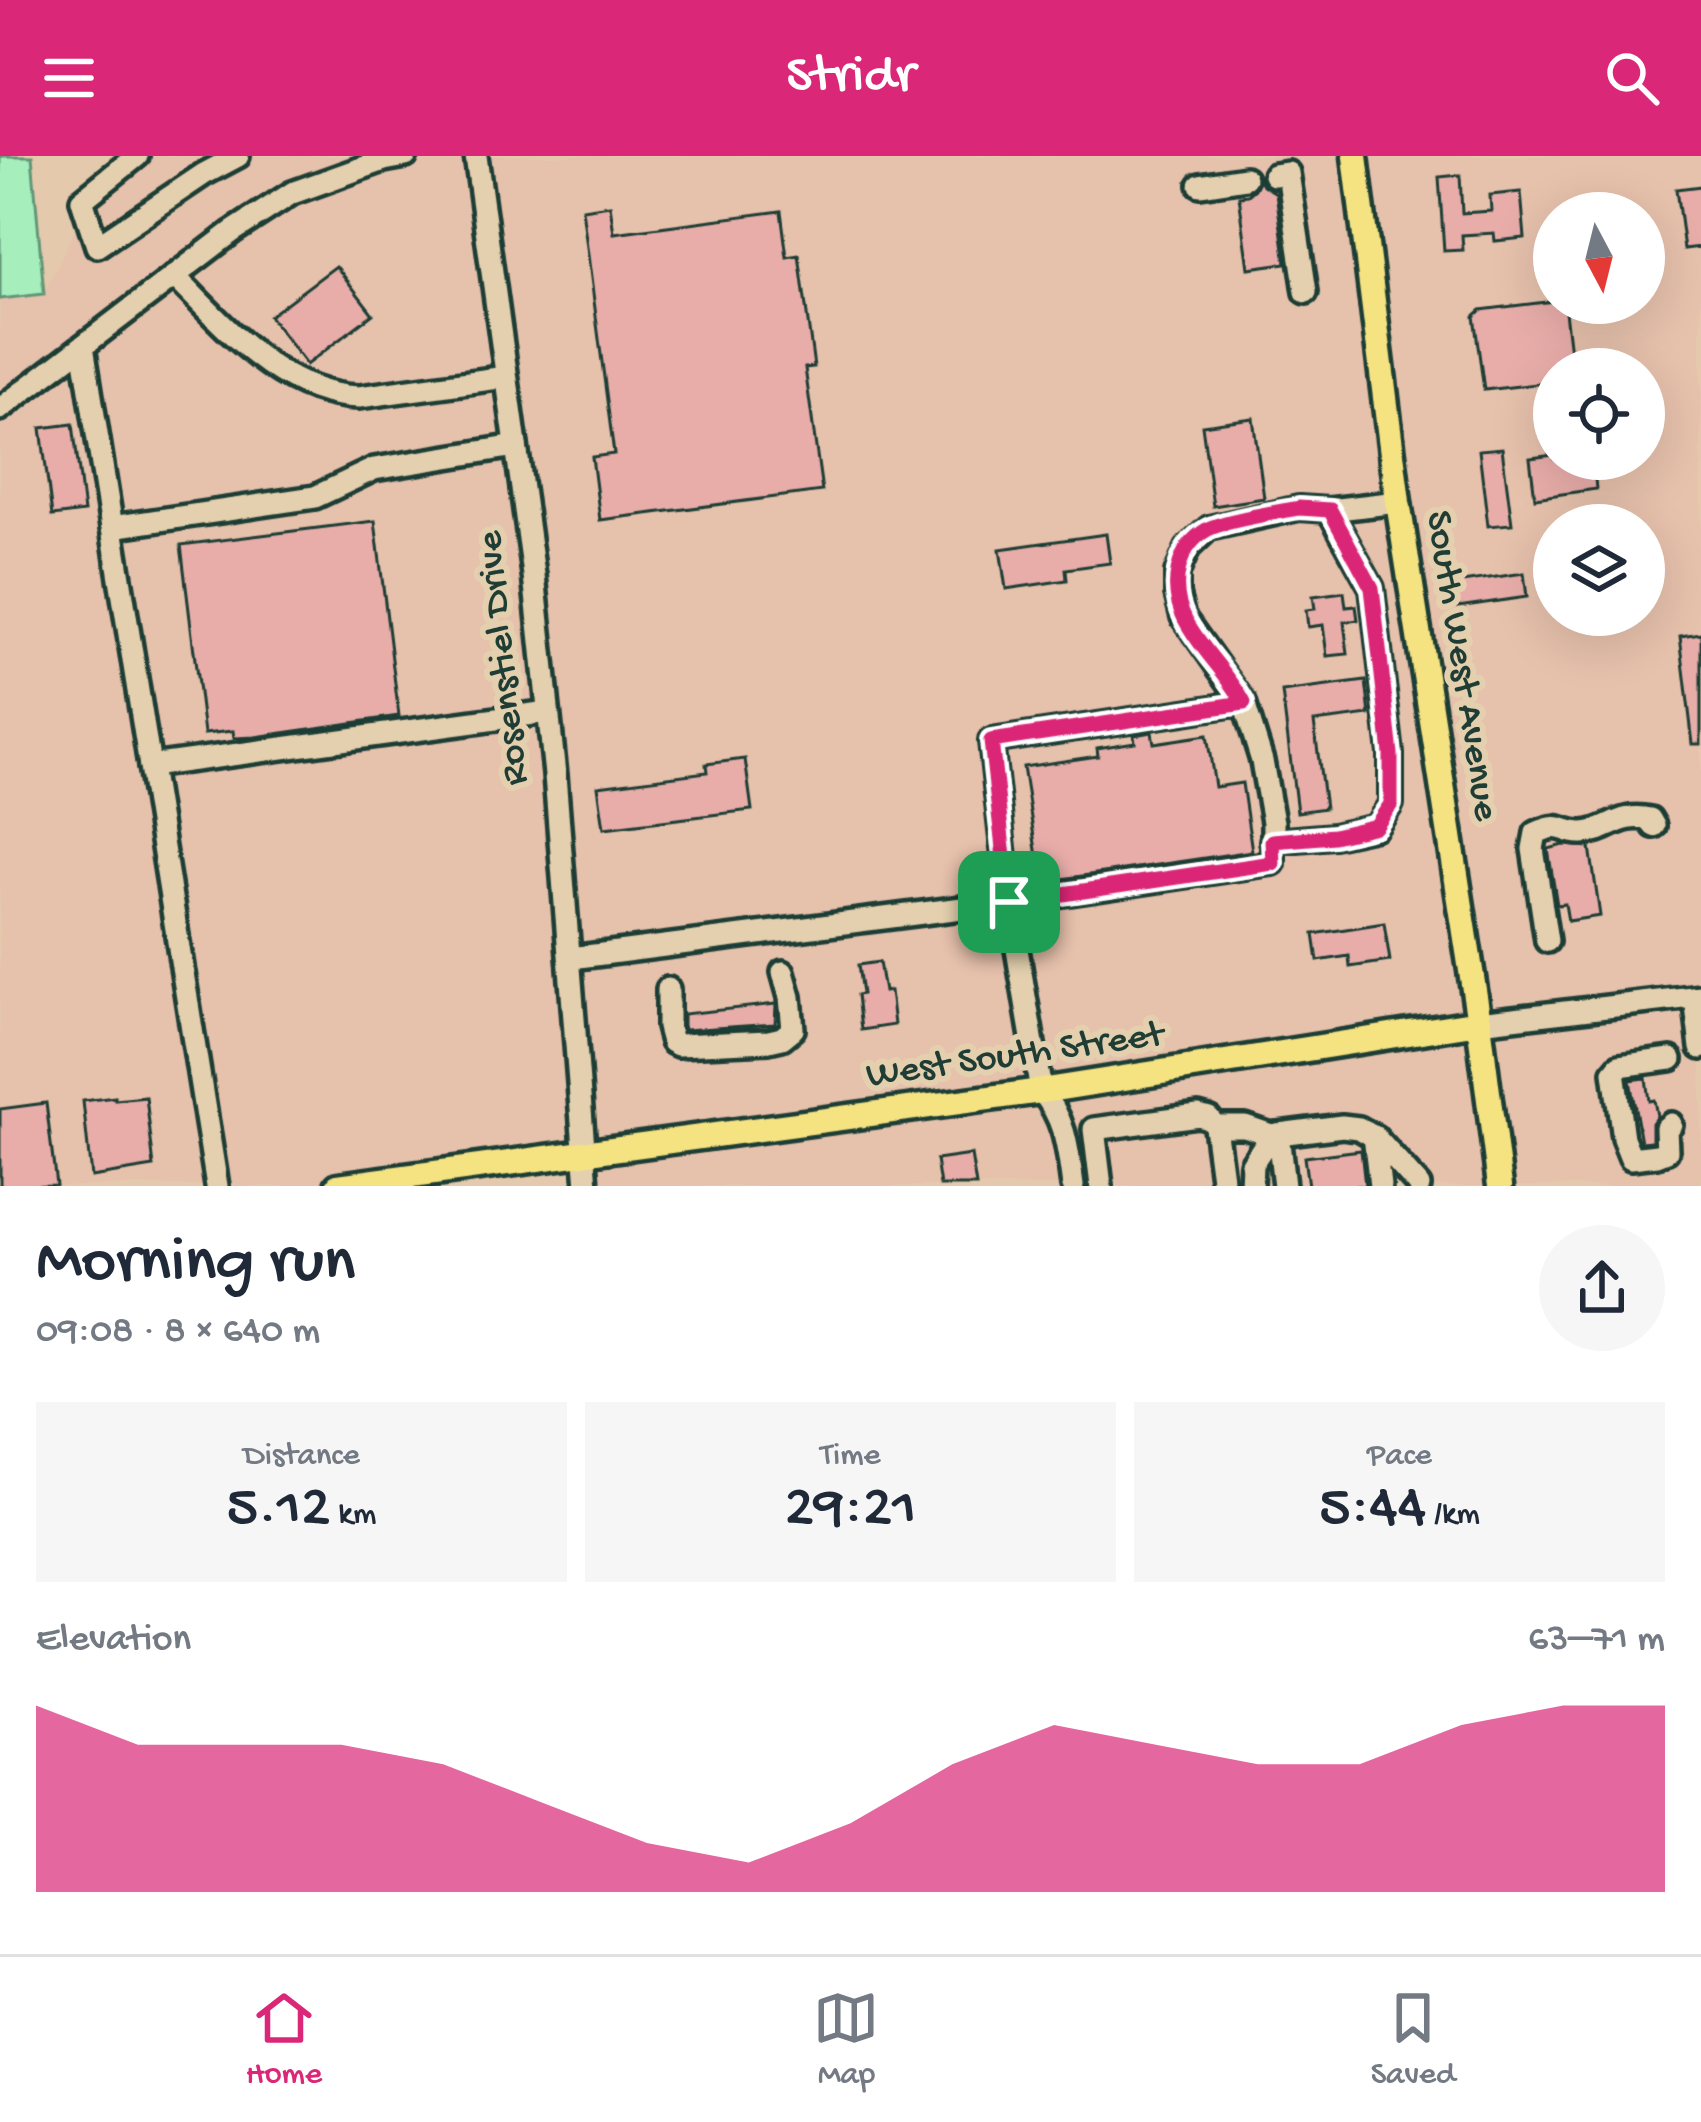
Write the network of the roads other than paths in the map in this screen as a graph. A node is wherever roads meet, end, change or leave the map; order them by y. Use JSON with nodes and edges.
{"nodes":[{"id":1,"x":136,"y":156,"type":"edge"},
{"id":2,"x":238,"y":156,"type":"edge"},
{"id":3,"x":406,"y":156,"type":"edge"},
{"id":4,"x":476,"y":156,"type":"edge"},
{"id":5,"x":1355,"y":156,"type":"edge"},
{"id":6,"x":352,"y":163,"type":"edge"},
{"id":7,"x":1274,"y":175,"type":"dead end"},
{"id":8,"x":1245,"y":178,"type":"dead end"},
{"id":9,"x":1200,"y":185,"type":"dead end"},
{"id":10,"x":174,"y":276,"type":"junction"},
{"id":11,"x":1306,"y":292,"type":"dead end"},
{"id":12,"x":83,"y":346,"type":"junction"},
{"id":13,"x":506,"y":376,"type":"junction"},
{"id":14,"x":0,"y":409,"type":"edge"},
{"id":15,"x":516,"y":446,"type":"junction"},
{"id":16,"x":1399,"y":502,"type":"junction"},
{"id":17,"x":1330,"y":510,"type":"junction"},
{"id":18,"x":112,"y":527,"type":"junction"},
{"id":19,"x":1244,"y":703,"type":"junction"},
{"id":20,"x":548,"y":712,"type":"junction"},
{"id":21,"x":150,"y":766,"type":"junction"},
{"id":22,"x":1654,"y":826,"type":"dead end"},
{"id":23,"x":1272,"y":841,"type":"junction"},
{"id":24,"x":1009,"y":902,"type":"junction"},
{"id":25,"x":1547,"y":941,"type":"dead end"},
{"id":26,"x":571,"y":958,"type":"junction"},
{"id":27,"x":783,"y":972,"type":"dead end"},
{"id":28,"x":668,"y":989,"type":"dead end"},
{"id":29,"x":1698,"y":996,"type":"edge"},
{"id":30,"x":1479,"y":1022,"type":"junction"},
{"id":31,"x":1701,"y":1048,"type":"edge"},
{"id":32,"x":1671,"y":1059,"type":"dead end"},
{"id":33,"x":1041,"y":1091,"type":"junction"},
{"id":34,"x":1671,"y":1124,"type":"dead end"},
{"id":35,"x":1215,"y":1126,"type":"junction"},
{"id":36,"x":1274,"y":1135,"type":"junction"},
{"id":37,"x":1374,"y":1136,"type":"junction"},
{"id":38,"x":585,"y":1154,"type":"junction"},
{"id":39,"x":217,"y":1186,"type":"edge"},
{"id":40,"x":338,"y":1186,"type":"edge"},
{"id":41,"x":587,"y":1186,"type":"edge"},
{"id":42,"x":1072,"y":1186,"type":"edge"},
{"id":43,"x":1101,"y":1186,"type":"edge"},
{"id":44,"x":1223,"y":1186,"type":"edge"},
{"id":45,"x":1251,"y":1186,"type":"edge"},
{"id":46,"x":1285,"y":1186,"type":"edge"},
{"id":47,"x":1380,"y":1186,"type":"edge"},
{"id":48,"x":1419,"y":1186,"type":"edge"},
{"id":49,"x":1500,"y":1186,"type":"edge"}],
"edges":[{"from":1,"to":2,"type":"street"},
{"from":3,"to":6,"type":"street"},
{"from":4,"to":13,"type":"street","name":"Rosenstiel Drive"},
{"from":5,"to":16,"type":"main road","name":"South West Avenue"},
{"from":6,"to":10,"type":"street"},
{"from":7,"to":11,"type":"street"},
{"from":8,"to":9,"type":"street"},
{"from":10,"to":12,"type":"street"},
{"from":10,"to":13,"type":"street"},
{"from":12,"to":14,"type":"street"},
{"from":12,"to":18,"type":"street"},
{"from":13,"to":15,"type":"street","name":"Rosenstiel Drive"},
{"from":15,"to":18,"type":"street"},
{"from":15,"to":20,"type":"street","name":"Rosenstiel Drive"},
{"from":16,"to":17,"type":"street"},
{"from":16,"to":30,"type":"main road","name":"South West Avenue"},
{"from":17,"to":19,"type":"street"},
{"from":17,"to":23,"type":"street"},
{"from":18,"to":21,"type":"street"},
{"from":19,"to":23,"type":"street"},
{"from":19,"to":24,"type":"street"},
{"from":20,"to":21,"type":"street"},
{"from":20,"to":26,"type":"street","name":"Rosenstiel Drive"},
{"from":21,"to":39,"type":"street"},
{"from":22,"to":25,"type":"street"},
{"from":23,"to":24,"type":"street"},
{"from":24,"to":26,"type":"street"},
{"from":24,"to":33,"type":"street"},
{"from":26,"to":38,"type":"street","name":"Rosenstiel Drive"},
{"from":27,"to":28,"type":"street"},
{"from":29,"to":30,"type":"street","name":"West South Street"},
{"from":29,"to":31,"type":"street"},
{"from":30,"to":33,"type":"main road","name":"West South Street"},
{"from":30,"to":49,"type":"main road","name":"South West Avenue"},
{"from":32,"to":34,"type":"street"},
{"from":33,"to":38,"type":"main road","name":"West South Street"},
{"from":33,"to":42,"type":"street"},
{"from":35,"to":36,"type":"street"},
{"from":35,"to":43,"type":"street"},
{"from":35,"to":44,"type":"street"},
{"from":36,"to":37,"type":"street"},
{"from":36,"to":45,"type":"street"},
{"from":36,"to":46,"type":"street"},
{"from":37,"to":47,"type":"street"},
{"from":37,"to":48,"type":"street"},
{"from":38,"to":40,"type":"main road","name":"West South Street"},
{"from":38,"to":41,"type":"street","name":"Rosenstiel Drive"}]}
